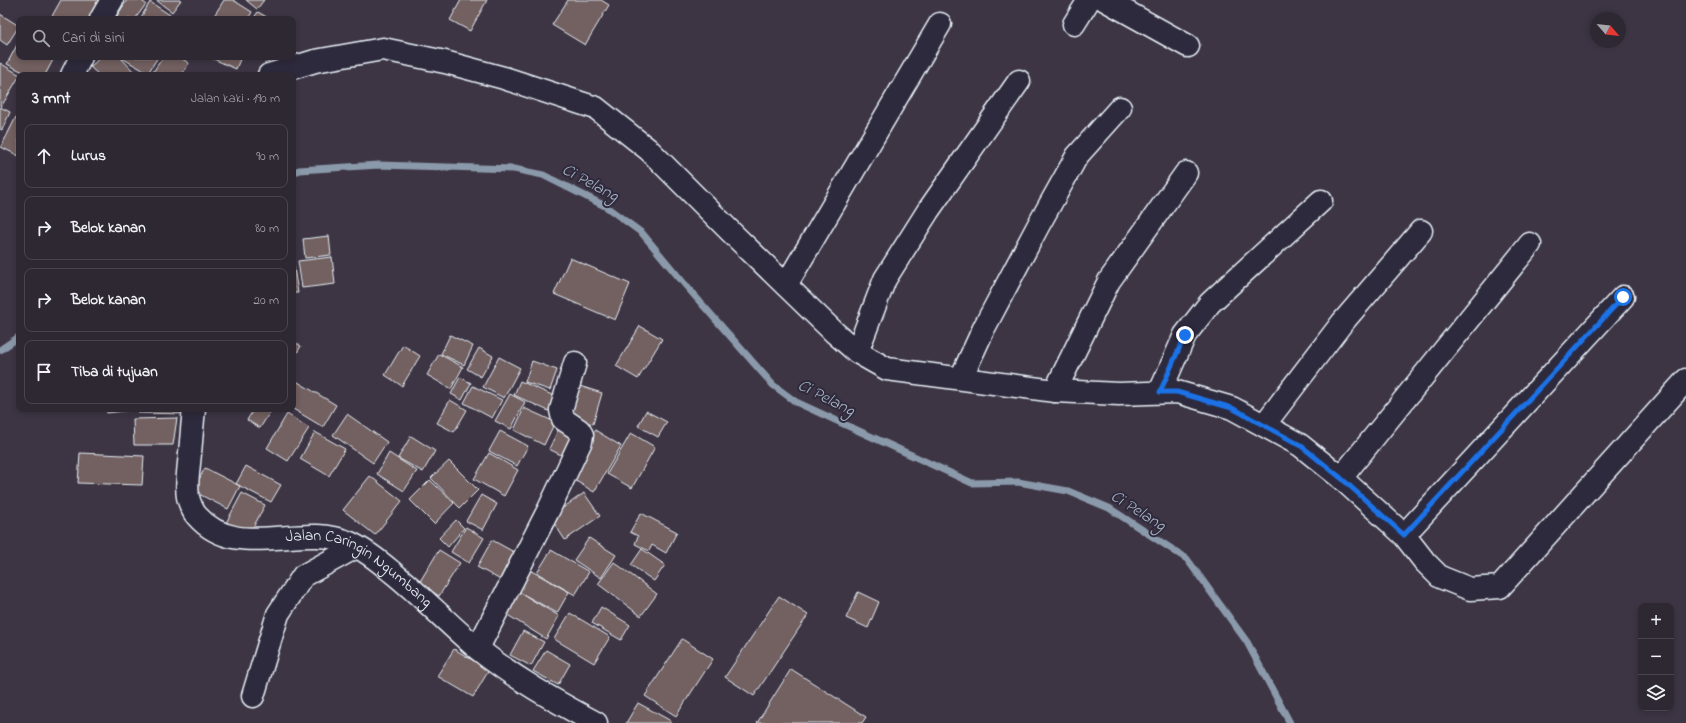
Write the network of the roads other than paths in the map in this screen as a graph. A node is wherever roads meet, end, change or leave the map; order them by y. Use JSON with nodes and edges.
{"nodes":[{"id":1,"x":112,"y":0,"type":"edge"},
{"id":2,"x":1089,"y":0,"type":"edge"},
{"id":3,"x":1105,"y":0,"type":"edge"},
{"id":4,"x":104,"y":16,"type":"edge"},
{"id":5,"x":940,"y":24,"type":"dead end"},
{"id":6,"x":1074,"y":24,"type":"dead end"},
{"id":7,"x":1188,"y":46,"type":"dead end"},
{"id":8,"x":80,"y":60,"type":"edge"},
{"id":9,"x":74,"y":72,"type":"edge"},
{"id":10,"x":279,"y":72,"type":"edge"},
{"id":11,"x":1019,"y":81,"type":"dead end"},
{"id":12,"x":1120,"y":108,"type":"dead end"},
{"id":13,"x":1186,"y":173,"type":"dead end"},
{"id":14,"x":1321,"y":201,"type":"dead end"},
{"id":15,"x":1421,"y":231,"type":"dead end"},
{"id":16,"x":1530,"y":244,"type":"dead end"},
{"id":17,"x":786,"y":285,"type":"junction"},
{"id":18,"x":1623,"y":297,"type":"dead end"},
{"id":19,"x":857,"y":352,"type":"junction"},
{"id":20,"x":575,"y":363,"type":"dead end"},
{"id":21,"x":961,"y":378,"type":"junction"},
{"id":22,"x":1686,"y":380,"type":"edge"},
{"id":23,"x":1055,"y":391,"type":"junction"},
{"id":24,"x":1160,"y":392,"type":"junction"},
{"id":25,"x":194,"y":412,"type":"edge"},
{"id":26,"x":1264,"y":425,"type":"junction"},
{"id":27,"x":1341,"y":478,"type":"junction"},
{"id":28,"x":1404,"y":535,"type":"junction"},
{"id":29,"x":356,"y":546,"type":"junction"},
{"id":30,"x":478,"y":648,"type":"junction"},
{"id":31,"x":253,"y":696,"type":"dead end"},
{"id":32,"x":596,"y":723,"type":"edge"}],
"edges":[{"from":1,"to":4,"type":"street"},
{"from":2,"to":6,"type":"street"},
{"from":3,"to":7,"type":"street"},
{"from":5,"to":17,"type":"street"},
{"from":8,"to":9,"type":"street"},
{"from":10,"to":17,"type":"street"},
{"from":11,"to":19,"type":"street"},
{"from":12,"to":21,"type":"street"},
{"from":13,"to":23,"type":"street"},
{"from":14,"to":24,"type":"street"},
{"from":15,"to":26,"type":"street"},
{"from":16,"to":27,"type":"street"},
{"from":17,"to":19,"type":"street"},
{"from":18,"to":28,"type":"street"},
{"from":19,"to":21,"type":"street"},
{"from":20,"to":30,"type":"street"},
{"from":21,"to":23,"type":"street"},
{"from":22,"to":28,"type":"street"},
{"from":23,"to":24,"type":"street"},
{"from":24,"to":26,"type":"street"},
{"from":25,"to":29,"type":"street","name":"Jalan Caringin Ngumbang"},
{"from":26,"to":27,"type":"street"},
{"from":27,"to":28,"type":"street"},
{"from":29,"to":30,"type":"street","name":"Jalan Caringin Ngumbang"},
{"from":29,"to":31,"type":"street"},
{"from":30,"to":32,"type":"street","name":"Jalan Caringin Ngumbang"}]}
